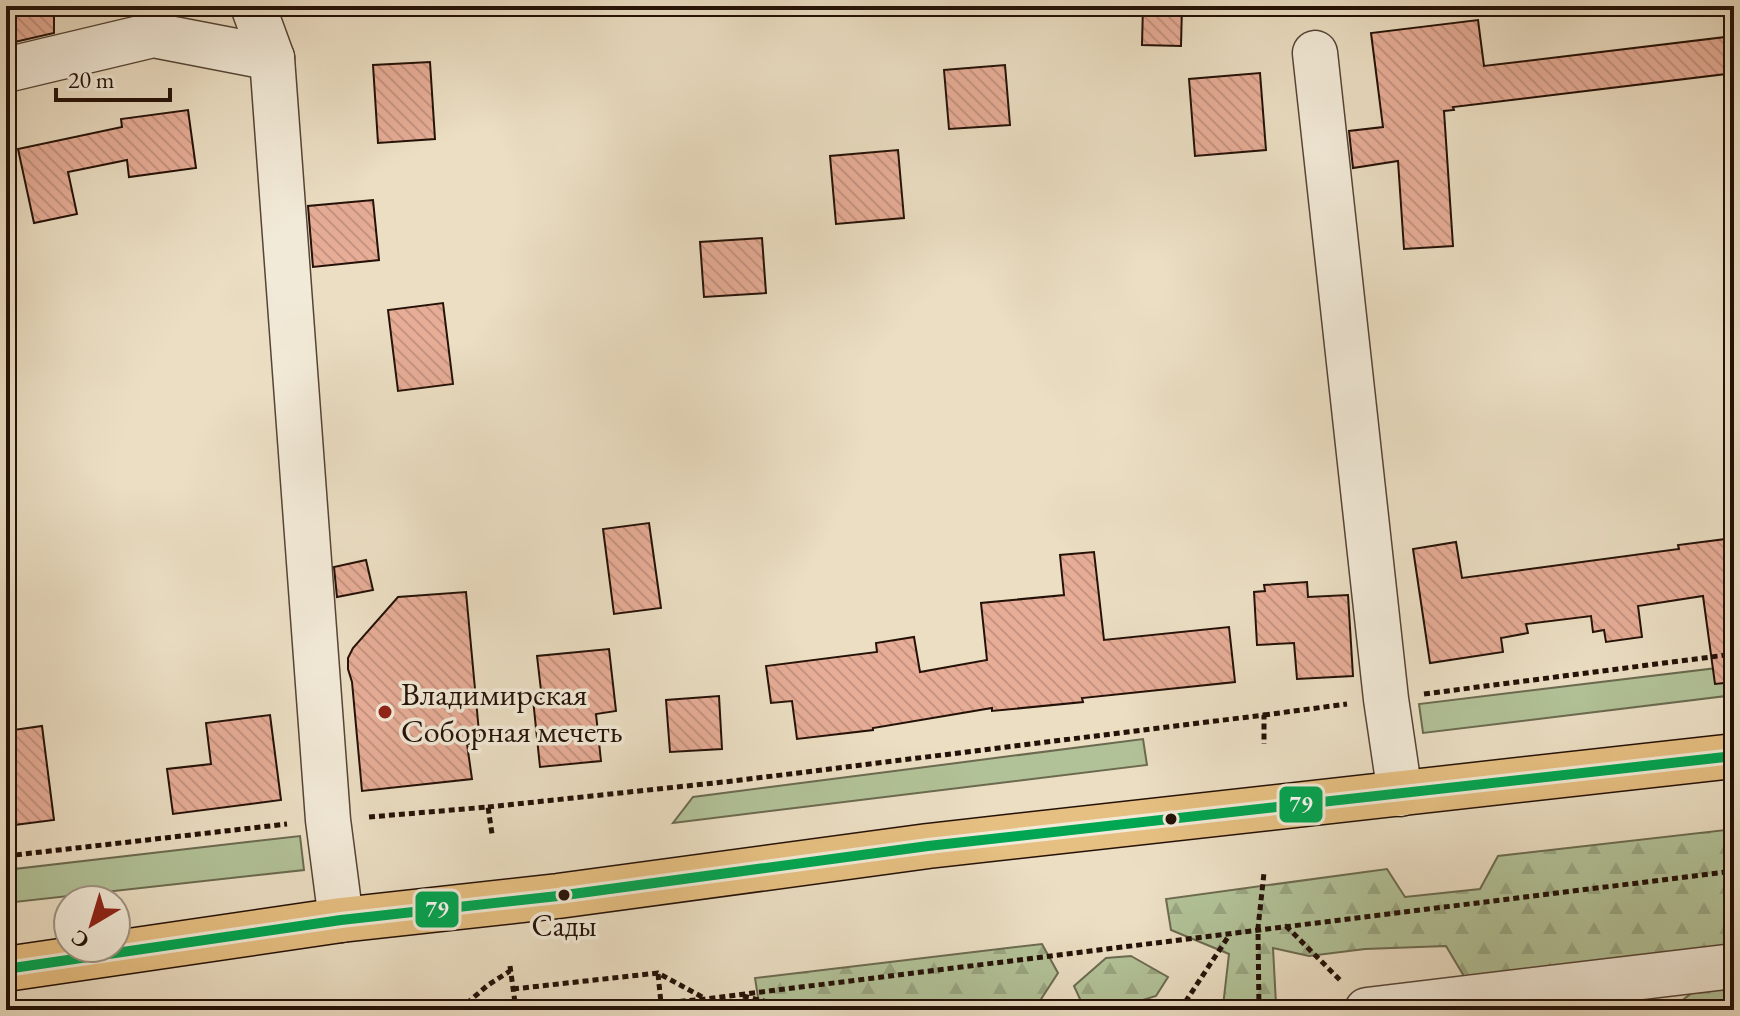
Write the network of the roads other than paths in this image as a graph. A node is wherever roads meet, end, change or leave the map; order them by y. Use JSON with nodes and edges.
{"nodes":[{"id":1,"x":253,"y":6,"type":"edge"},
{"id":2,"x":1315,"y":53,"type":"dead end"},
{"id":3,"x":272,"y":58,"type":"junction"},
{"id":4,"x":6,"y":70,"type":"edge"},
{"id":5,"x":1734,"y":756,"type":"edge"},
{"id":6,"x":1400,"y":794,"type":"junction"},
{"id":7,"x":341,"y":920,"type":"junction"},
{"id":8,"x":1734,"y":966,"type":"edge"},
{"id":9,"x":6,"y":969,"type":"edge"},
{"id":10,"x":1369,"y":1010,"type":"edge"}],
"edges":[{"from":1,"to":3,"type":"street"},
{"from":2,"to":6,"type":"street"},
{"from":3,"to":4,"type":"street"},
{"from":3,"to":7,"type":"street"},
{"from":5,"to":6,"type":"main road"},
{"from":6,"to":7,"type":"main road"},
{"from":7,"to":9,"type":"main road"},
{"from":8,"to":10,"type":"street"}]}
